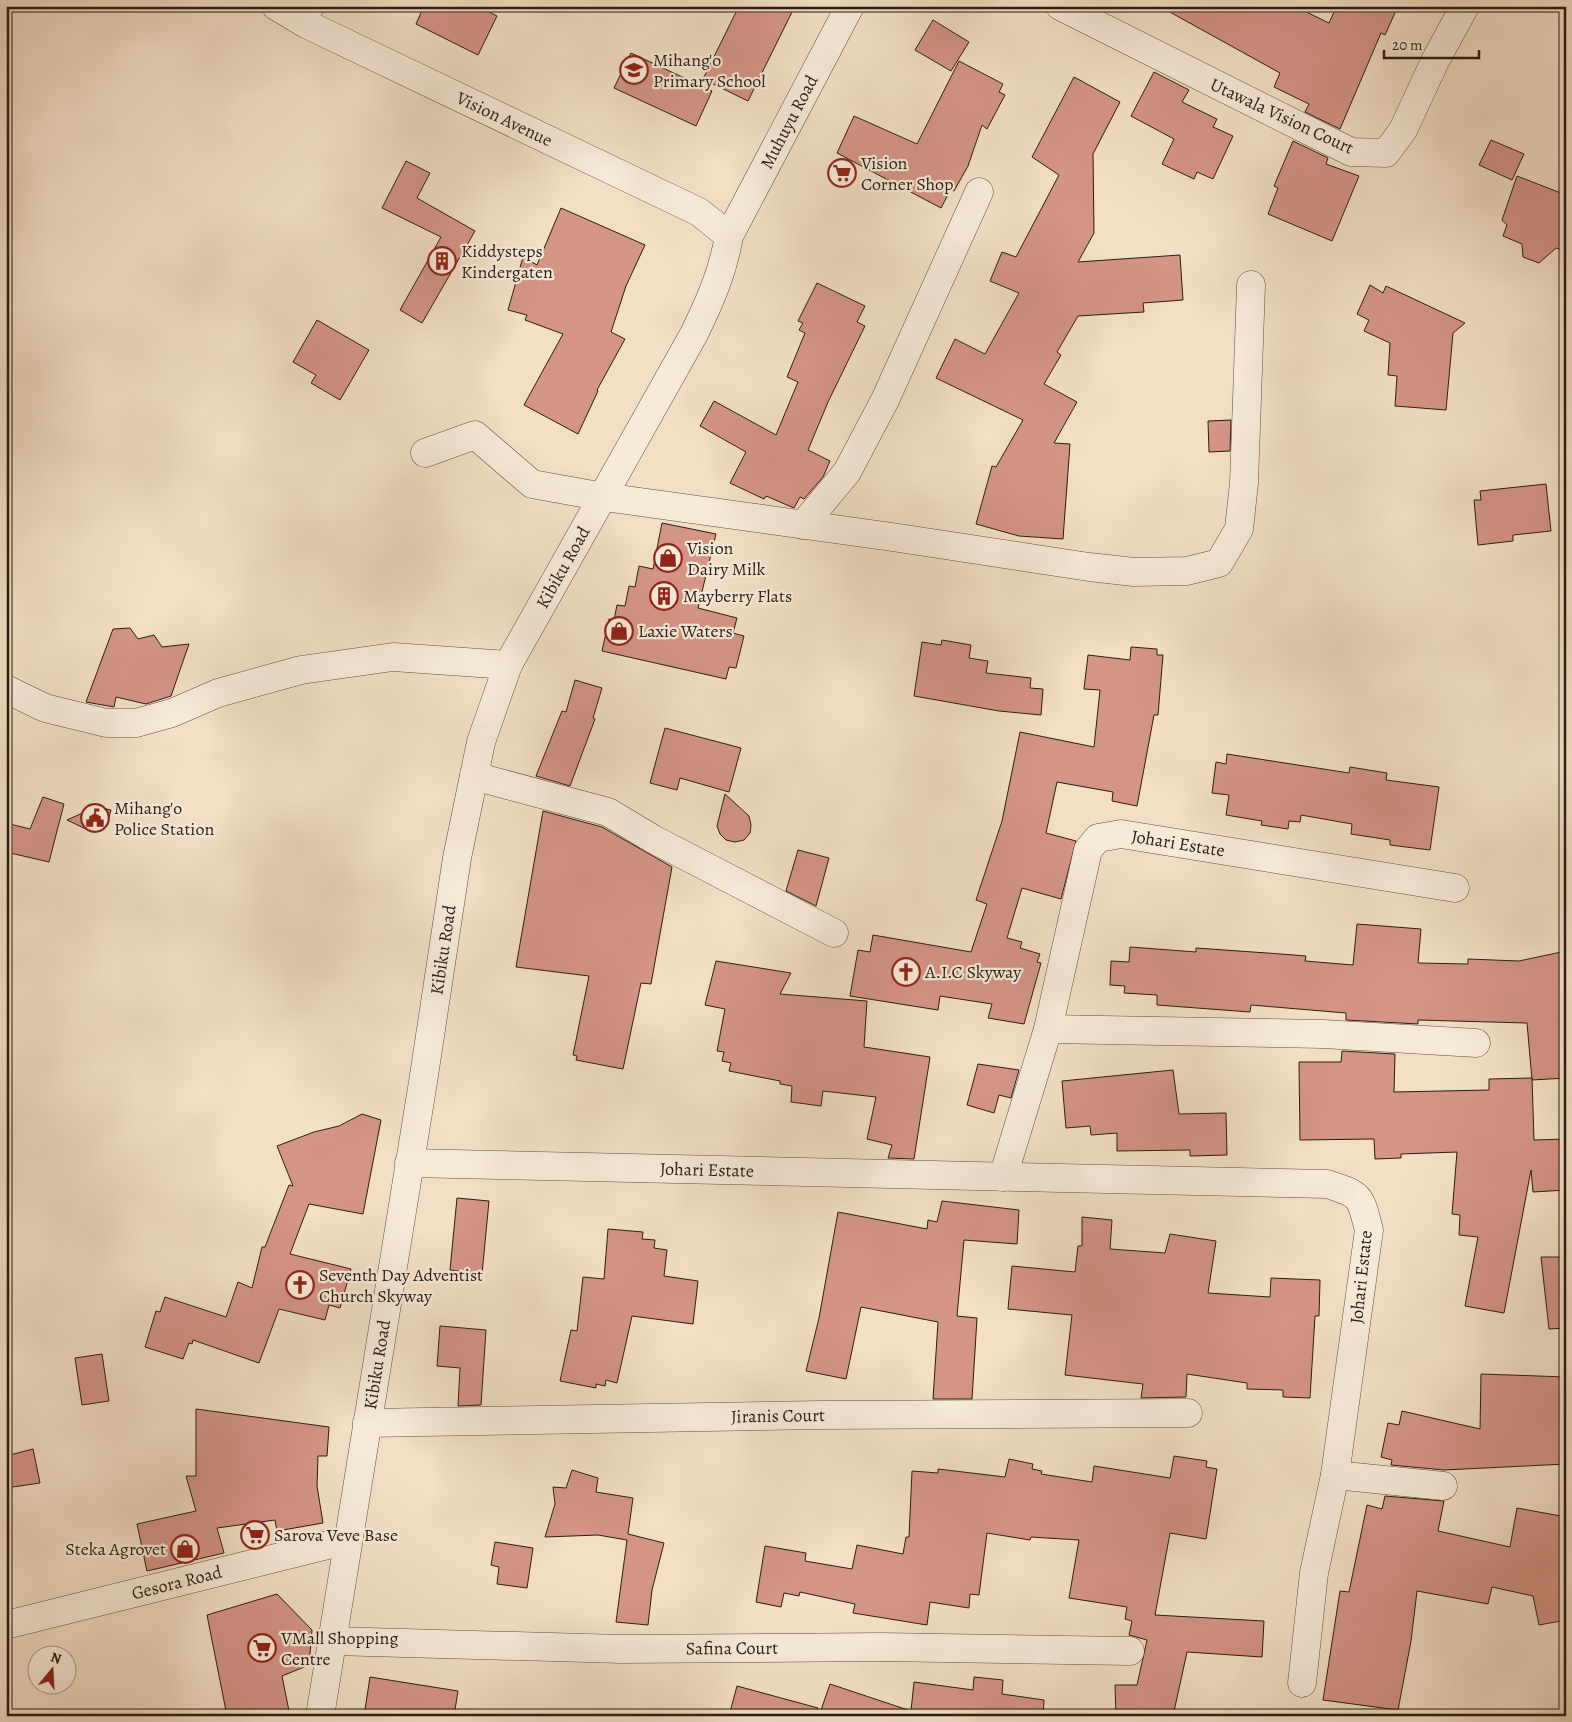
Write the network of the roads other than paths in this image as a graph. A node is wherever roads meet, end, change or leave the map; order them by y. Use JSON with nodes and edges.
{"nodes":[{"id":1,"x":276,"y":6,"type":"edge"},
{"id":2,"x":850,"y":6,"type":"edge"},
{"id":3,"x":1060,"y":6,"type":"edge"},
{"id":4,"x":1465,"y":6,"type":"edge"},
{"id":5,"x":311,"y":15,"type":"edge"},
{"id":6,"x":979,"y":192,"type":"dead end"},
{"id":7,"x":729,"y":236,"type":"junction"},
{"id":8,"x":1251,"y":285,"type":"dead end"},
{"id":9,"x":425,"y":453,"type":"dead end"},
{"id":10,"x":604,"y":496,"type":"junction"},
{"id":11,"x":803,"y":525,"type":"junction"},
{"id":12,"x":508,"y":665,"type":"junction"},
{"id":13,"x":6,"y":689,"type":"edge"},
{"id":14,"x":474,"y":776,"type":"junction"},
{"id":15,"x":1455,"y":888,"type":"dead end"},
{"id":16,"x":834,"y":933,"type":"dead end"},
{"id":17,"x":1048,"y":1029,"type":"junction"},
{"id":18,"x":1476,"y":1043,"type":"dead end"},
{"id":19,"x":409,"y":1163,"type":"junction"},
{"id":20,"x":1003,"y":1177,"type":"junction"},
{"id":21,"x":1188,"y":1413,"type":"dead end"},
{"id":22,"x":367,"y":1423,"type":"junction"},
{"id":23,"x":1335,"y":1475,"type":"junction"},
{"id":24,"x":1444,"y":1486,"type":"dead end"},
{"id":25,"x":348,"y":1540,"type":"junction"},
{"id":26,"x":6,"y":1625,"type":"edge"},
{"id":27,"x":334,"y":1641,"type":"junction"},
{"id":28,"x":1130,"y":1651,"type":"dead end"},
{"id":29,"x":1302,"y":1683,"type":"dead end"},
{"id":30,"x":320,"y":1716,"type":"edge"}],
"edges":[{"from":1,"to":5,"type":"street","name":"Vision Avenue"},
{"from":2,"to":7,"type":"street","name":"Muhuyu Road"},
{"from":3,"to":4,"type":"street","name":"Utawala Vision Court"},
{"from":5,"to":7,"type":"street","name":"Vision Avenue"},
{"from":6,"to":11,"type":"street"},
{"from":7,"to":10,"type":"street","name":"Kibiku Road"},
{"from":8,"to":11,"type":"street"},
{"from":9,"to":10,"type":"street"},
{"from":10,"to":11,"type":"street"},
{"from":10,"to":12,"type":"street","name":"Kibiku Road"},
{"from":12,"to":13,"type":"street"},
{"from":12,"to":14,"type":"street","name":"Kibiku Road"},
{"from":14,"to":16,"type":"street"},
{"from":14,"to":19,"type":"street","name":"Kibiku Road"},
{"from":15,"to":17,"type":"street","name":"Johari Estate"},
{"from":17,"to":18,"type":"street"},
{"from":17,"to":20,"type":"street","name":"Johari Estate"},
{"from":19,"to":20,"type":"street","name":"Johari Estate"},
{"from":19,"to":22,"type":"street","name":"Kibiku Road"},
{"from":20,"to":23,"type":"street","name":"Johari Estate"},
{"from":21,"to":22,"type":"street","name":"Jiranis Court"},
{"from":22,"to":25,"type":"street","name":"Kibiku Road"},
{"from":23,"to":24,"type":"street"},
{"from":23,"to":29,"type":"street","name":"Johari Estate"},
{"from":25,"to":26,"type":"street","name":"Gesora Road"},
{"from":25,"to":27,"type":"street","name":"Kibiku Road"},
{"from":27,"to":28,"type":"street","name":"Safina Court"},
{"from":27,"to":30,"type":"street","name":"Kibiku Road"}]}
